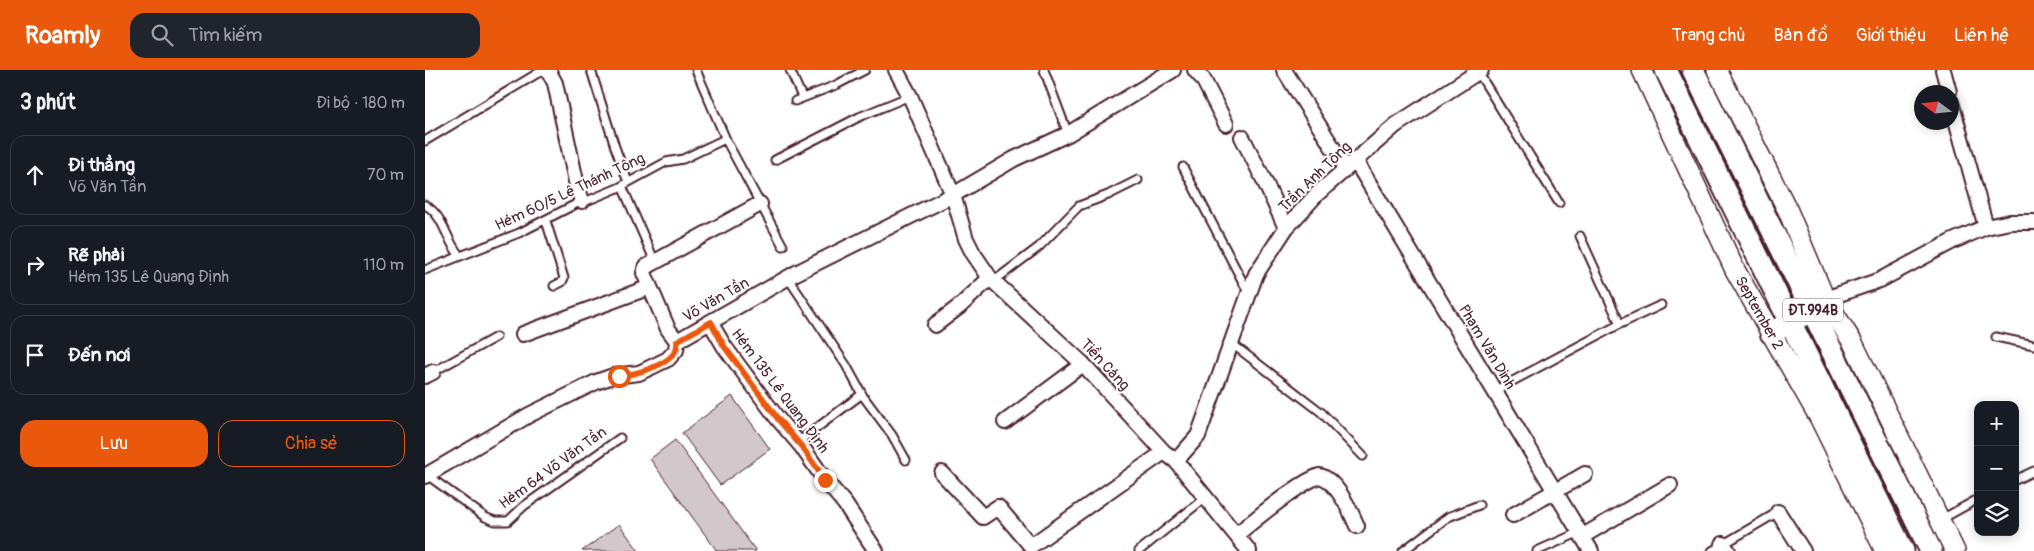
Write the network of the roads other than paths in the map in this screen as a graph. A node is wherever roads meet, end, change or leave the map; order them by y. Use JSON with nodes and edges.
{"nodes":[{"id":1,"x":543,"y":70,"type":"edge"},
{"id":2,"x":548,"y":70,"type":"edge"},
{"id":3,"x":591,"y":70,"type":"edge"},
{"id":4,"x":696,"y":70,"type":"edge"},
{"id":5,"x":790,"y":70,"type":"edge"},
{"id":6,"x":865,"y":70,"type":"edge"},
{"id":7,"x":896,"y":70,"type":"edge"},
{"id":8,"x":1044,"y":70,"type":"edge"},
{"id":9,"x":1173,"y":70,"type":"edge"},
{"id":10,"x":1195,"y":70,"type":"edge"},
{"id":11,"x":1283,"y":70,"type":"edge"},
{"id":12,"x":1642,"y":70,"type":"edge"},
{"id":13,"x":1667,"y":70,"type":"edge"},
{"id":14,"x":1693,"y":70,"type":"edge"},
{"id":15,"x":1717,"y":70,"type":"edge"},
{"id":16,"x":1943,"y":70,"type":"edge"},
{"id":17,"x":1480,"y":71,"type":"edge"},
{"id":18,"x":1947,"y":85,"type":"edge"},
{"id":19,"x":910,"y":96,"type":"junction"},
{"id":20,"x":802,"y":97,"type":"junction"},
{"id":21,"x":795,"y":101,"type":"dead end"},
{"id":22,"x":1226,"y":124,"type":"dead end"},
{"id":23,"x":1959,"y":130,"type":"edge"},
{"id":24,"x":1068,"y":134,"type":"junction"},
{"id":25,"x":1242,"y":137,"type":"dead end"},
{"id":26,"x":725,"y":139,"type":"junction"},
{"id":27,"x":425,"y":141,"type":"edge"},
{"id":28,"x":775,"y":160,"type":"dead end"},
{"id":29,"x":1350,"y":164,"type":"junction"},
{"id":30,"x":1183,"y":168,"type":"dead end"},
{"id":31,"x":1138,"y":180,"type":"dead end"},
{"id":32,"x":625,"y":184,"type":"junction"},
{"id":33,"x":953,"y":195,"type":"junction"},
{"id":34,"x":582,"y":201,"type":"junction"},
{"id":35,"x":1559,"y":203,"type":"dead end"},
{"id":36,"x":760,"y":204,"type":"junction"},
{"id":37,"x":425,"y":205,"type":"edge"},
{"id":38,"x":546,"y":220,"type":"junction"},
{"id":39,"x":2034,"y":222,"type":"edge"},
{"id":40,"x":1986,"y":226,"type":"junction"},
{"id":41,"x":1286,"y":228,"type":"junction"},
{"id":42,"x":1580,"y":236,"type":"dead end"},
{"id":43,"x":783,"y":246,"type":"dead end"},
{"id":44,"x":460,"y":256,"type":"junction"},
{"id":45,"x":655,"y":262,"type":"junction"},
{"id":46,"x":425,"y":270,"type":"edge"},
{"id":47,"x":788,"y":278,"type":"junction"},
{"id":48,"x":992,"y":280,"type":"junction"},
{"id":49,"x":553,"y":286,"type":"dead end"},
{"id":50,"x":650,"y":287,"type":"junction"},
{"id":51,"x":1248,"y":293,"type":"junction"},
{"id":52,"x":1819,"y":304,"type":"junction"},
{"id":53,"x":1661,"y":305,"type":"dead end"},
{"id":54,"x":711,"y":322,"type":"junction"},
{"id":55,"x":1790,"y":323,"type":"junction"},
{"id":56,"x":1620,"y":324,"type":"junction"},
{"id":57,"x":935,"y":325,"type":"dead end"},
{"id":58,"x":523,"y":334,"type":"dead end"},
{"id":59,"x":1771,"y":334,"type":"junction"},
{"id":60,"x":496,"y":337,"type":"dead end"},
{"id":61,"x":1995,"y":337,"type":"dead end"},
{"id":62,"x":677,"y":341,"type":"junction"},
{"id":63,"x":1231,"y":343,"type":"junction"},
{"id":64,"x":2034,"y":345,"type":"edge"},
{"id":65,"x":1083,"y":364,"type":"junction"},
{"id":66,"x":429,"y":374,"type":"edge"},
{"id":67,"x":1494,"y":391,"type":"junction"},
{"id":68,"x":862,"y":394,"type":"junction"},
{"id":69,"x":1005,"y":422,"type":"dead end"},
{"id":70,"x":620,"y":438,"type":"dead end"},
{"id":71,"x":798,"y":442,"type":"junction"},
{"id":72,"x":1164,"y":452,"type":"junction"},
{"id":73,"x":1363,"y":456,"type":"dead end"},
{"id":74,"x":906,"y":460,"type":"dead end"},
{"id":75,"x":1176,"y":461,"type":"junction"},
{"id":76,"x":942,"y":472,"type":"dead end"},
{"id":77,"x":2034,"y":472,"type":"edge"},
{"id":78,"x":1585,"y":474,"type":"dead end"},
{"id":79,"x":426,"y":476,"type":"edge"},
{"id":80,"x":2019,"y":478,"type":"edge"},
{"id":81,"x":1671,"y":485,"type":"dead end"},
{"id":82,"x":1556,"y":491,"type":"junction"},
{"id":83,"x":1206,"y":497,"type":"junction"},
{"id":84,"x":1974,"y":501,"type":"edge"},
{"id":85,"x":1479,"y":504,"type":"dead end"},
{"id":86,"x":1779,"y":512,"type":"joint"},
{"id":87,"x":1513,"y":515,"type":"dead end"},
{"id":88,"x":1939,"y":520,"type":"junction"},
{"id":89,"x":1357,"y":526,"type":"dead end"},
{"id":90,"x":1237,"y":534,"type":"junction"},
{"id":91,"x":1581,"y":534,"type":"junction"},
{"id":92,"x":1721,"y":549,"type":"edge"},
{"id":93,"x":876,"y":551,"type":"edge"},
{"id":94,"x":1139,"y":551,"type":"edge"},
{"id":95,"x":1249,"y":551,"type":"edge"},
{"id":96,"x":1403,"y":551,"type":"edge"},
{"id":97,"x":1537,"y":551,"type":"edge"},
{"id":98,"x":1591,"y":551,"type":"edge"},
{"id":99,"x":1803,"y":551,"type":"edge"},
{"id":100,"x":1885,"y":551,"type":"edge"},
{"id":101,"x":1903,"y":551,"type":"edge"},
{"id":102,"x":1931,"y":551,"type":"edge"},
{"id":103,"x":1955,"y":551,"type":"edge"}],
"edges":[{"from":1,"to":27,"type":"lane"},
{"from":2,"to":34,"type":"street"},
{"from":3,"to":32,"type":"lane"},
{"from":4,"to":26,"type":"lane"},
{"from":5,"to":20,"type":"lane"},
{"from":6,"to":20,"type":"lane"},
{"from":7,"to":19,"type":"street","name":"Tiền Cảng"},
{"from":8,"to":24,"type":"lane"},
{"from":9,"to":24,"type":"street","name":"Võ Văn Tần"},
{"from":10,"to":22,"type":"street"},
{"from":11,"to":29,"type":"street","name":"Phạm Văn Dinh"},
{"from":12,"to":59,"type":"main road","name":"September 2","number":"ĐT.994B"},
{"from":13,"to":55,"type":"main road","name":"September 2","number":"ĐT.994B"},
{"from":14,"to":52,"type":"main road","number":"ĐT.994B"},
{"from":15,"to":52,"type":"main road","number":"ĐT.994B"},
{"from":16,"to":18,"type":"street"},
{"from":17,"to":29,"type":"street","name":"Trần Anh Tông"},
{"from":17,"to":35,"type":"lane"},
{"from":19,"to":28,"type":"lane"},
{"from":19,"to":33,"type":"street","name":"Tiền Cảng"},
{"from":20,"to":21,"type":"lane"},
{"from":23,"to":40,"type":"street"},
{"from":24,"to":33,"type":"street","name":"Võ Văn Tần"},
{"from":25,"to":41,"type":"street"},
{"from":26,"to":32,"type":"lane","name":"Hẻm 60/5 Lê Thánh Tông"},
{"from":26,"to":36,"type":"lane"},
{"from":29,"to":41,"type":"street","name":"Trần Anh Tông"},
{"from":29,"to":67,"type":"street","name":"Phạm Văn Dinh"},
{"from":30,"to":51,"type":"lane"},
{"from":31,"to":48,"type":"lane"},
{"from":32,"to":34,"type":"lane","name":"Hẻm 60/5 Lê Thánh Tông"},
{"from":32,"to":45,"type":"lane"},
{"from":33,"to":47,"type":"street","name":"Võ Văn Tần"},
{"from":33,"to":48,"type":"street","name":"Tiền Cảng"},
{"from":34,"to":38,"type":"lane","name":"Hẻm 60/5 Lê Thánh Tông"},
{"from":36,"to":43,"type":"lane"},
{"from":36,"to":45,"type":"street"},
{"from":37,"to":44,"type":"lane"},
{"from":38,"to":44,"type":"lane","name":"Hẻm 60/5 Lê Thánh Tông"},
{"from":38,"to":49,"type":"lane"},
{"from":39,"to":40,"type":"street"},
{"from":40,"to":52,"type":"street"},
{"from":41,"to":51,"type":"street","name":"Trần Anh Tông"},
{"from":42,"to":56,"type":"lane"},
{"from":44,"to":46,"type":"lane","name":"Hẻm 60/5 Lê Thánh Tông"},
{"from":45,"to":50,"type":"street"},
{"from":47,"to":54,"type":"street","name":"Võ Văn Tần"},
{"from":47,"to":68,"type":"lane"},
{"from":48,"to":57,"type":"street"},
{"from":48,"to":65,"type":"street","name":"Tiền Cảng"},
{"from":50,"to":58,"type":"street"},
{"from":50,"to":62,"type":"street"},
{"from":51,"to":63,"type":"street","name":"Trần Anh Tông"},
{"from":52,"to":55,"type":"main road"},
{"from":52,"to":88,"type":"main road","number":"ĐT.994B"},
{"from":52,"to":102,"type":"main road","number":"ĐT.994B"},
{"from":53,"to":56,"type":"lane"},
{"from":54,"to":62,"type":"street","name":"Võ Văn Tần"},
{"from":54,"to":71,"type":"street","name":"Hẻm 135 Lê Quang Định"},
{"from":55,"to":59,"type":"main road"},
{"from":55,"to":101,"type":"main road","name":"September 2","number":"ĐT.994B"},
{"from":56,"to":67,"type":"lane"},
{"from":59,"to":100,"type":"main road","name":"September 2","number":"ĐT.994B"},
{"from":60,"to":66,"type":"lane"},
{"from":61,"to":64,"type":"lane"},
{"from":62,"to":79,"type":"street","name":"Võ Văn Tần"},
{"from":63,"to":73,"type":"lane"},
{"from":63,"to":75,"type":"street","name":"Trần Anh Tông"},
{"from":65,"to":69,"type":"street"},
{"from":65,"to":72,"type":"street","name":"Tiền Cảng"},
{"from":67,"to":82,"type":"street","name":"Phạm Văn Dinh"},
{"from":68,"to":71,"type":"lane"},
{"from":68,"to":74,"type":"lane"},
{"from":70,"to":79,"type":"lane","name":"Hẻm 64 Võ Văn Tần"},
{"from":71,"to":93,"type":"street","name":"Hẻm 135 Lê Quang Định"},
{"from":72,"to":75,"type":"street","name":"Tiền Cảng"},
{"from":72,"to":76,"type":"street"},
{"from":75,"to":83,"type":"street","name":"Tiền Cảng"},
{"from":77,"to":80,"type":"lane"},
{"from":78,"to":82,"type":"street"},
{"from":81,"to":91,"type":"street"},
{"from":82,"to":87,"type":"street"},
{"from":82,"to":91,"type":"street","name":"Phạm Văn Dinh"},
{"from":83,"to":90,"type":"street","name":"Tiền Cảng"},
{"from":83,"to":94,"type":"lane"},
{"from":84,"to":88,"type":"lane"},
{"from":85,"to":96,"type":"lane"},
{"from":86,"to":92,"type":"lane"},
{"from":86,"to":99,"type":"street"},
{"from":88,"to":103,"type":"main road","number":"ĐT.994B"},
{"from":89,"to":90,"type":"street"},
{"from":90,"to":95,"type":"street","name":"Tiền Cảng"},
{"from":91,"to":97,"type":"lane"},
{"from":91,"to":98,"type":"street","name":"Phạm Văn Dinh"}]}
